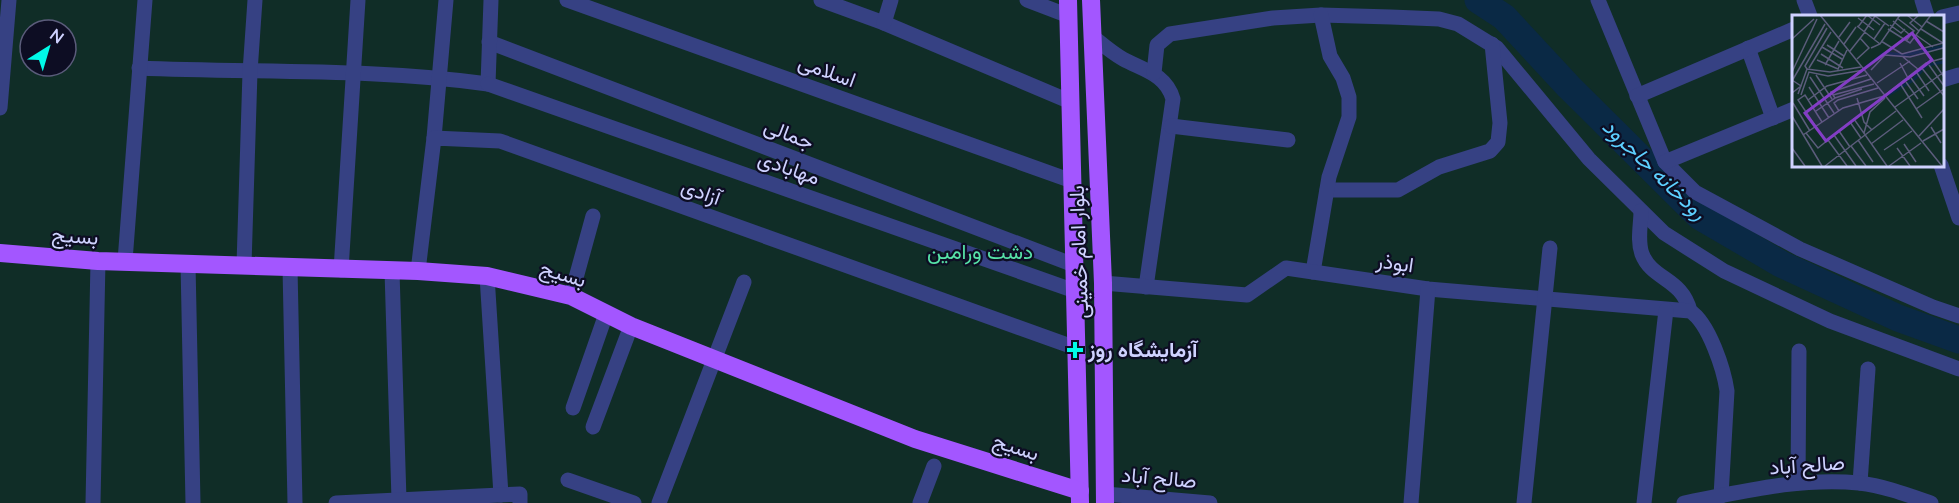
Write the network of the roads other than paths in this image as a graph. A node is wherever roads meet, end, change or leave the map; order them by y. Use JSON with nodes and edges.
{"nodes":[{"id":1,"x":9,"y":0,"type":"edge"},
{"id":2,"x":145,"y":0,"type":"edge"},
{"id":3,"x":255,"y":0,"type":"edge"},
{"id":4,"x":358,"y":0,"type":"edge"},
{"id":5,"x":446,"y":0,"type":"edge"},
{"id":6,"x":491,"y":0,"type":"edge"},
{"id":7,"x":567,"y":0,"type":"edge"},
{"id":8,"x":820,"y":0,"type":"edge"},
{"id":9,"x":891,"y":0,"type":"edge"},
{"id":10,"x":1027,"y":0,"type":"edge"},
{"id":11,"x":1091,"y":0,"type":"edge"},
{"id":12,"x":1598,"y":0,"type":"edge"},
{"id":13,"x":1804,"y":0,"type":"edge"},
{"id":14,"x":1922,"y":0,"type":"edge"},
{"id":15,"x":1959,"y":13,"type":"edge"},
{"id":16,"x":1069,"y":15,"type":"edge"},
{"id":17,"x":1321,"y":15,"type":"junction"},
{"id":18,"x":1810,"y":15,"type":"edge"},
{"id":19,"x":1927,"y":15,"type":"edge"},
{"id":20,"x":1944,"y":17,"type":"edge"},
{"id":21,"x":884,"y":23,"type":"junction"},
{"id":22,"x":1792,"y":30,"type":"edge"},
{"id":23,"x":1092,"y":36,"type":"junction"},
{"id":24,"x":489,"y":42,"type":"junction"},
{"id":25,"x":1492,"y":44,"type":"junction"},
{"id":26,"x":1748,"y":48,"type":"junction"},
{"id":27,"x":139,"y":68,"type":"junction"},
{"id":28,"x":250,"y":72,"type":"junction"},
{"id":29,"x":355,"y":72,"type":"junction"},
{"id":30,"x":1154,"y":73,"type":"junction"},
{"id":31,"x":1959,"y":75,"type":"edge"},
{"id":32,"x":440,"y":77,"type":"junction"},
{"id":33,"x":1944,"y":79,"type":"edge"},
{"id":34,"x":488,"y":84,"type":"junction"},
{"id":35,"x":1638,"y":96,"type":"junction"},
{"id":36,"x":1071,"y":102,"type":"junction"},
{"id":37,"x":0,"y":108,"type":"edge"},
{"id":38,"x":1792,"y":110,"type":"edge"},
{"id":39,"x":1773,"y":118,"type":"junction"},
{"id":40,"x":1171,"y":126,"type":"junction"},
{"id":41,"x":434,"y":138,"type":"junction"},
{"id":42,"x":1288,"y":140,"type":"dead end"},
{"id":43,"x":1665,"y":162,"type":"junction"},
{"id":44,"x":1941,"y":166,"type":"edge"},
{"id":45,"x":1072,"y":181,"type":"junction"},
{"id":46,"x":1326,"y":190,"type":"junction"},
{"id":47,"x":1641,"y":211,"type":"junction"},
{"id":48,"x":593,"y":216,"type":"dead end"},
{"id":49,"x":1959,"y":218,"type":"edge"},
{"id":50,"x":1550,"y":248,"type":"dead end"},
{"id":51,"x":0,"y":253,"type":"edge"},
{"id":52,"x":98,"y":261,"type":"junction"},
{"id":53,"x":124,"y":261,"type":"junction"},
{"id":54,"x":188,"y":264,"type":"junction"},
{"id":55,"x":244,"y":265,"type":"junction"},
{"id":56,"x":1074,"y":265,"type":"junction"},
{"id":57,"x":290,"y":268,"type":"junction"},
{"id":58,"x":341,"y":270,"type":"junction"},
{"id":59,"x":392,"y":271,"type":"junction"},
{"id":60,"x":417,"y":271,"type":"junction"},
{"id":61,"x":1313,"y":272,"type":"junction"},
{"id":62,"x":487,"y":276,"type":"junction"},
{"id":63,"x":744,"y":282,"type":"dead end"},
{"id":64,"x":1103,"y":283,"type":"junction"},
{"id":65,"x":1146,"y":287,"type":"junction"},
{"id":66,"x":1428,"y":289,"type":"junction"},
{"id":67,"x":1075,"y":291,"type":"junction"},
{"id":68,"x":571,"y":296,"type":"junction"},
{"id":69,"x":1544,"y":300,"type":"junction"},
{"id":70,"x":1666,"y":310,"type":"junction"},
{"id":71,"x":1690,"y":311,"type":"junction"},
{"id":72,"x":606,"y":314,"type":"junction"},
{"id":73,"x":1959,"y":315,"type":"edge"},
{"id":74,"x":631,"y":326,"type":"junction"},
{"id":75,"x":1076,"y":348,"type":"junction"},
{"id":76,"x":1799,"y":351,"type":"dead end"},
{"id":77,"x":714,"y":360,"type":"junction"},
{"id":78,"x":1868,"y":369,"type":"dead end"},
{"id":79,"x":1959,"y":369,"type":"edge"},
{"id":80,"x":573,"y":408,"type":"dead end"},
{"id":81,"x":593,"y":427,"type":"dead end"},
{"id":82,"x":933,"y":466,"type":"dead end"},
{"id":83,"x":568,"y":480,"type":"dead end"},
{"id":84,"x":1798,"y":483,"type":"junction"},
{"id":85,"x":1860,"y":483,"type":"junction"},
{"id":86,"x":501,"y":495,"type":"junction"},
{"id":87,"x":1721,"y":496,"type":"junction"},
{"id":88,"x":1767,"y":496,"type":"edge"},
{"id":89,"x":1080,"y":497,"type":"edge"},
{"id":90,"x":520,"y":499,"type":"edge"},
{"id":91,"x":1105,"y":499,"type":"edge"},
{"id":92,"x":399,"y":500,"type":"junction"},
{"id":93,"x":446,"y":500,"type":"edge"},
{"id":94,"x":93,"y":503,"type":"edge"},
{"id":95,"x":194,"y":503,"type":"edge"},
{"id":96,"x":295,"y":503,"type":"edge"},
{"id":97,"x":336,"y":503,"type":"edge"},
{"id":98,"x":348,"y":503,"type":"edge"},
{"id":99,"x":634,"y":503,"type":"edge"},
{"id":100,"x":659,"y":503,"type":"edge"},
{"id":101,"x":920,"y":503,"type":"edge"},
{"id":102,"x":1210,"y":503,"type":"edge"},
{"id":103,"x":1411,"y":503,"type":"edge"},
{"id":104,"x":1524,"y":503,"type":"edge"},
{"id":105,"x":1644,"y":503,"type":"edge"},
{"id":106,"x":1684,"y":503,"type":"edge"},
{"id":107,"x":1931,"y":503,"type":"edge"}],
"edges":[{"from":1,"to":37,"type":"street"},
{"from":2,"to":27,"type":"street"},
{"from":3,"to":28,"type":"street"},
{"from":4,"to":29,"type":"street"},
{"from":5,"to":32,"type":"street"},
{"from":6,"to":24,"type":"street"},
{"from":7,"to":45,"type":"street","name":"اسلامی"},
{"from":8,"to":21,"type":"street"},
{"from":9,"to":21,"type":"street"},
{"from":10,"to":16,"type":"street"},
{"from":11,"to":23,"type":"main road","name":"بلوار امام خمینی"},
{"from":12,"to":35,"type":"street"},
{"from":13,"to":18,"type":"street"},
{"from":14,"to":19,"type":"street"},
{"from":15,"to":20,"type":"street"},
{"from":16,"to":36,"type":"main road","name":"بلوار امام خمینی"},
{"from":17,"to":25,"type":"street"},
{"from":17,"to":30,"type":"street"},
{"from":17,"to":46,"type":"street"},
{"from":21,"to":36,"type":"street"},
{"from":22,"to":26,"type":"street"},
{"from":23,"to":30,"type":"street"},
{"from":23,"to":64,"type":"main road","name":"بلوار امام خمینی"},
{"from":24,"to":34,"type":"street"},
{"from":24,"to":56,"type":"street","name":"جمالی"},
{"from":25,"to":46,"type":"street"},
{"from":25,"to":47,"type":"street"},
{"from":26,"to":35,"type":"street"},
{"from":26,"to":39,"type":"street"},
{"from":27,"to":28,"type":"street"},
{"from":27,"to":53,"type":"street"},
{"from":28,"to":29,"type":"street"},
{"from":28,"to":55,"type":"street"},
{"from":29,"to":32,"type":"street"},
{"from":29,"to":58,"type":"street"},
{"from":30,"to":40,"type":"street"},
{"from":31,"to":33,"type":"street"},
{"from":32,"to":34,"type":"street"},
{"from":32,"to":41,"type":"street"},
{"from":34,"to":67,"type":"street","name":"مهابادی"},
{"from":35,"to":43,"type":"street"},
{"from":36,"to":45,"type":"main road","name":"بلوار امام خمینی"},
{"from":38,"to":39,"type":"street"},
{"from":39,"to":43,"type":"street"},
{"from":40,"to":42,"type":"street"},
{"from":40,"to":65,"type":"street"},
{"from":41,"to":60,"type":"street"},
{"from":41,"to":75,"type":"street","name":"آزادی"},
{"from":43,"to":73,"type":"street"},
{"from":44,"to":49,"type":"street"},
{"from":45,"to":56,"type":"main road","name":"بلوار امام خمینی"},
{"from":46,"to":61,"type":"street"},
{"from":47,"to":71,"type":"street"},
{"from":47,"to":79,"type":"street"},
{"from":48,"to":68,"type":"street"},
{"from":50,"to":69,"type":"street"},
{"from":51,"to":52,"type":"main road","name":"بسیج"},
{"from":52,"to":53,"type":"main road","name":"بسیج"},
{"from":52,"to":94,"type":"street"},
{"from":53,"to":54,"type":"main road","name":"بسیج"},
{"from":54,"to":55,"type":"main road","name":"بسیج"},
{"from":54,"to":95,"type":"street"},
{"from":55,"to":57,"type":"main road","name":"بسیج"},
{"from":56,"to":67,"type":"main road","name":"بلوار امام خمینی"},
{"from":57,"to":58,"type":"main road","name":"بسیج"},
{"from":57,"to":96,"type":"street"},
{"from":58,"to":59,"type":"main road","name":"بسیج"},
{"from":59,"to":60,"type":"main road","name":"بسیج"},
{"from":59,"to":92,"type":"street"},
{"from":60,"to":62,"type":"main road","name":"بسیج"},
{"from":61,"to":65,"type":"street","name":"ابوذر"},
{"from":61,"to":66,"type":"street","name":"ابوذر"},
{"from":62,"to":68,"type":"main road","name":"بسیج"},
{"from":62,"to":86,"type":"street"},
{"from":63,"to":77,"type":"street"},
{"from":64,"to":65,"type":"street","name":"ابوذر"},
{"from":64,"to":91,"type":"main road","name":"بلوار امام خمینی"},
{"from":66,"to":69,"type":"street","name":"ابوذر"},
{"from":66,"to":103,"type":"street"},
{"from":67,"to":75,"type":"main road","name":"بلوار امام خمینی"},
{"from":68,"to":72,"type":"main road","name":"بسیج"},
{"from":69,"to":70,"type":"street","name":"ابوذر"},
{"from":69,"to":104,"type":"street"},
{"from":70,"to":71,"type":"street","name":"ابوذر"},
{"from":70,"to":105,"type":"street"},
{"from":71,"to":87,"type":"street"},
{"from":72,"to":74,"type":"main road","name":"بسیج"},
{"from":72,"to":80,"type":"street"},
{"from":74,"to":77,"type":"main road","name":"بسیج"},
{"from":74,"to":81,"type":"street"},
{"from":75,"to":89,"type":"main road","name":"بلوار امام خمینی"},
{"from":76,"to":84,"type":"street"},
{"from":77,"to":89,"type":"main road","name":"بسیج"},
{"from":77,"to":100,"type":"street"},
{"from":78,"to":85,"type":"street"},
{"from":82,"to":101,"type":"street"},
{"from":83,"to":99,"type":"street"},
{"from":84,"to":85,"type":"street","name":"صالح آباد"},
{"from":84,"to":88,"type":"street","name":"صالح آباد"},
{"from":85,"to":107,"type":"street","name":"صالح آباد"},
{"from":86,"to":90,"type":"street"},
{"from":86,"to":93,"type":"street"},
{"from":87,"to":88,"type":"street","name":"صالح آباد"},
{"from":87,"to":106,"type":"street","name":"صالح آباد"},
{"from":91,"to":102,"type":"street","name":"صالح آباد"},
{"from":92,"to":93,"type":"street"},
{"from":92,"to":98,"type":"street"},
{"from":97,"to":98,"type":"street"}]}
